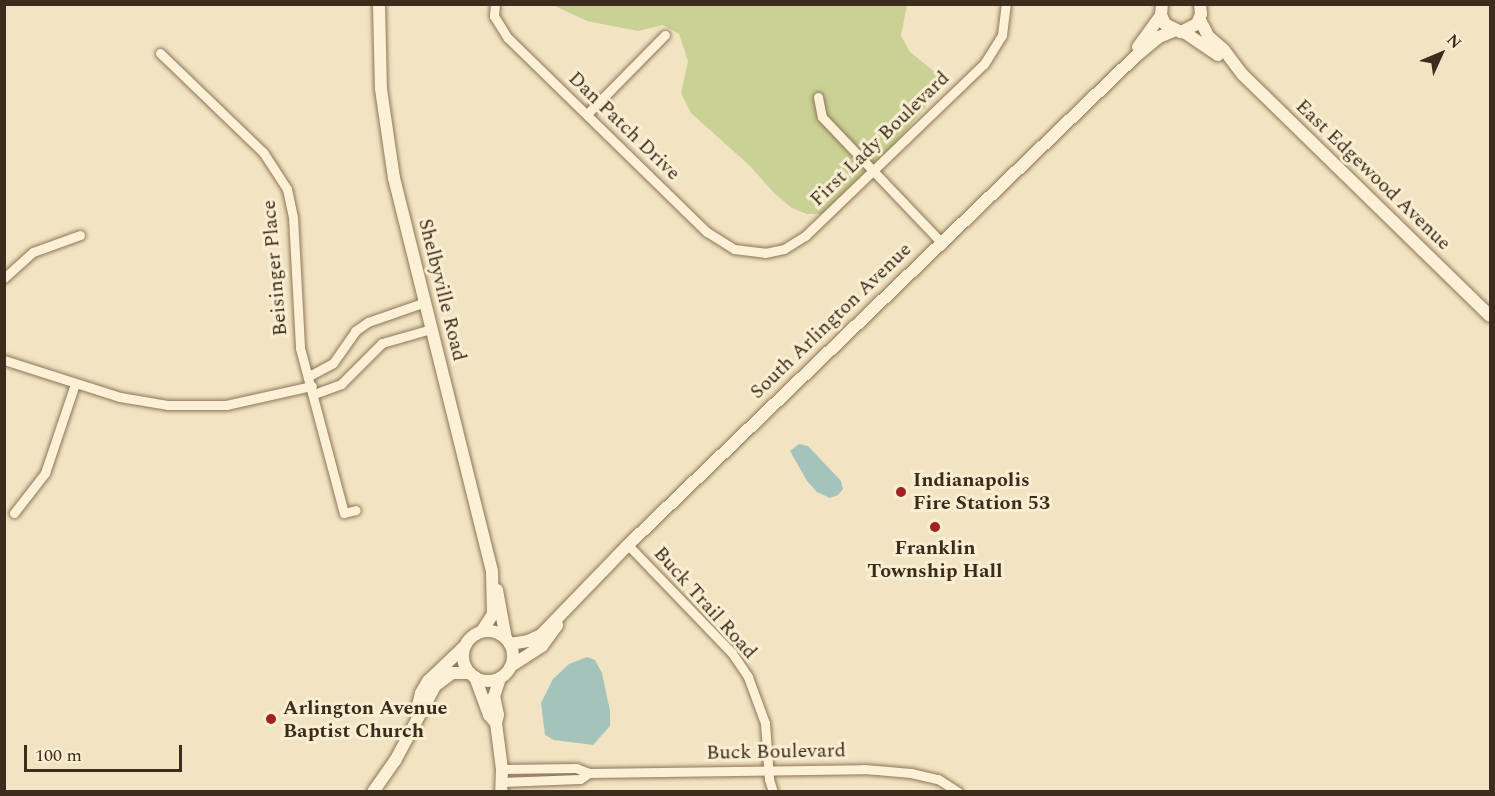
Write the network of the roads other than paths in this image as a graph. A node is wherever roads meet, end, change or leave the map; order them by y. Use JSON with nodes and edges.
{"nodes":[{"id":1,"x":379,"y":4,"type":"edge"},
{"id":2,"x":495,"y":4,"type":"edge"},
{"id":3,"x":1006,"y":4,"type":"edge"},
{"id":4,"x":1201,"y":9,"type":"edge"},
{"id":5,"x":1162,"y":10,"type":"edge"},
{"id":6,"x":1179,"y":31,"type":"junction"},
{"id":7,"x":665,"y":35,"type":"dead end"},
{"id":8,"x":160,"y":53,"type":"dead end"},
{"id":9,"x":1135,"y":57,"type":"junction"},
{"id":10,"x":1230,"y":60,"type":"junction"},
{"id":11,"x":818,"y":97,"type":"dead end"},
{"id":12,"x":587,"y":114,"type":"junction"},
{"id":13,"x":873,"y":171,"type":"junction"},
{"id":14,"x":80,"y":235,"type":"dead end"},
{"id":15,"x":941,"y":242,"type":"junction"},
{"id":16,"x":749,"y":253,"type":"joint"},
{"id":17,"x":4,"y":278,"type":"edge"},
{"id":18,"x":425,"y":302,"type":"junction"},
{"id":19,"x":1491,"y":316,"type":"edge"},
{"id":20,"x":431,"y":329,"type":"junction"},
{"id":21,"x":4,"y":360,"type":"edge"},
{"id":22,"x":309,"y":376,"type":"junction"},
{"id":23,"x":75,"y":384,"type":"junction"},
{"id":24,"x":313,"y":390,"type":"junction"},
{"id":25,"x":356,"y":510,"type":"dead end"},
{"id":26,"x":14,"y":513,"type":"dead end"},
{"id":27,"x":628,"y":545,"type":"junction"},
{"id":28,"x":494,"y":581,"type":"junction"},
{"id":29,"x":559,"y":618,"type":"junction"},
{"id":30,"x":482,"y":631,"type":"junction"},
{"id":31,"x":508,"y":641,"type":"junction"},
{"id":32,"x":465,"y":646,"type":"junction"},
{"id":33,"x":511,"y":666,"type":"junction"},
{"id":34,"x":472,"y":675,"type":"junction"},
{"id":35,"x":500,"y":678,"type":"junction"},
{"id":36,"x":417,"y":717,"type":"junction"},
{"id":37,"x":496,"y":723,"type":"junction"},
{"id":38,"x":768,"y":768,"type":"junction"},
{"id":39,"x":501,"y":769,"type":"junction"},
{"id":40,"x":589,"y":773,"type":"junction"},
{"id":41,"x":501,"y":787,"type":"edge"},
{"id":42,"x":373,"y":792,"type":"edge"},
{"id":43,"x":773,"y":792,"type":"edge"},
{"id":44,"x":958,"y":792,"type":"edge"}],
"edges":[{"from":1,"to":18,"type":"main road","name":"Shelbyville Road"},
{"from":2,"to":12,"type":"street","name":"Dan Patch Drive"},
{"from":3,"to":13,"type":"street","name":"First Lady Boulevard"},
{"from":4,"to":6,"type":"main road","name":"South Arlington Avenue"},
{"from":4,"to":10,"type":"main road"},
{"from":5,"to":6,"type":"main road"},
{"from":5,"to":9,"type":"main road","name":"South Arlington Avenue"},
{"from":6,"to":9,"type":"main road","name":"South Arlington Avenue"},
{"from":6,"to":10,"type":"main road"},
{"from":7,"to":12,"type":"street"},
{"from":8,"to":22,"type":"street","name":"Beisinger Place"},
{"from":9,"to":15,"type":"main road","name":"South Arlington Avenue"},
{"from":10,"to":19,"type":"main road","name":"East Edgewood Avenue"},
{"from":11,"to":13,"type":"street"},
{"from":12,"to":16,"type":"street","name":"Dan Patch Drive"},
{"from":13,"to":15,"type":"street"},
{"from":13,"to":16,"type":"street","name":"First Lady Boulevard"},
{"from":14,"to":17,"type":"street"},
{"from":15,"to":27,"type":"main road","name":"South Arlington Avenue"},
{"from":18,"to":20,"type":"main road","name":"Shelbyville Road"},
{"from":18,"to":22,"type":"street"},
{"from":20,"to":24,"type":"street"},
{"from":20,"to":28,"type":"main road","name":"Shelbyville Road"},
{"from":21,"to":23,"type":"street"},
{"from":22,"to":24,"type":"street","name":"Beisinger Place"},
{"from":23,"to":24,"type":"street"},
{"from":23,"to":26,"type":"street"},
{"from":24,"to":25,"type":"street","name":"Beisinger Place"},
{"from":27,"to":29,"type":"main road","name":"South Arlington Avenue"},
{"from":27,"to":38,"type":"street","name":"Buck Trail Road"},
{"from":28,"to":30,"type":"main road"},
{"from":28,"to":31,"type":"main road"},
{"from":29,"to":31,"type":"main road","name":"South Arlington Avenue"},
{"from":29,"to":33,"type":"main road","name":"South Arlington Avenue"},
{"from":30,"to":31,"type":"main road"},
{"from":30,"to":32,"type":"main road"},
{"from":31,"to":33,"type":"main road"},
{"from":32,"to":34,"type":"main road"},
{"from":32,"to":36,"type":"main road"},
{"from":33,"to":35,"type":"main road"},
{"from":34,"to":35,"type":"main road"},
{"from":34,"to":36,"type":"main road"},
{"from":34,"to":37,"type":"main road"},
{"from":35,"to":37,"type":"main road"},
{"from":36,"to":42,"type":"main road"},
{"from":37,"to":39,"type":"main road"},
{"from":38,"to":40,"type":"street","name":"Buck Boulevard"},
{"from":38,"to":43,"type":"street","name":"Buck Trail Road"},
{"from":38,"to":44,"type":"street","name":"Buck Boulevard"},
{"from":39,"to":40,"type":"street","name":"Buck Boulevard"},
{"from":39,"to":41,"type":"main road"},
{"from":40,"to":41,"type":"street","name":"Buck Boulevard"}]}
